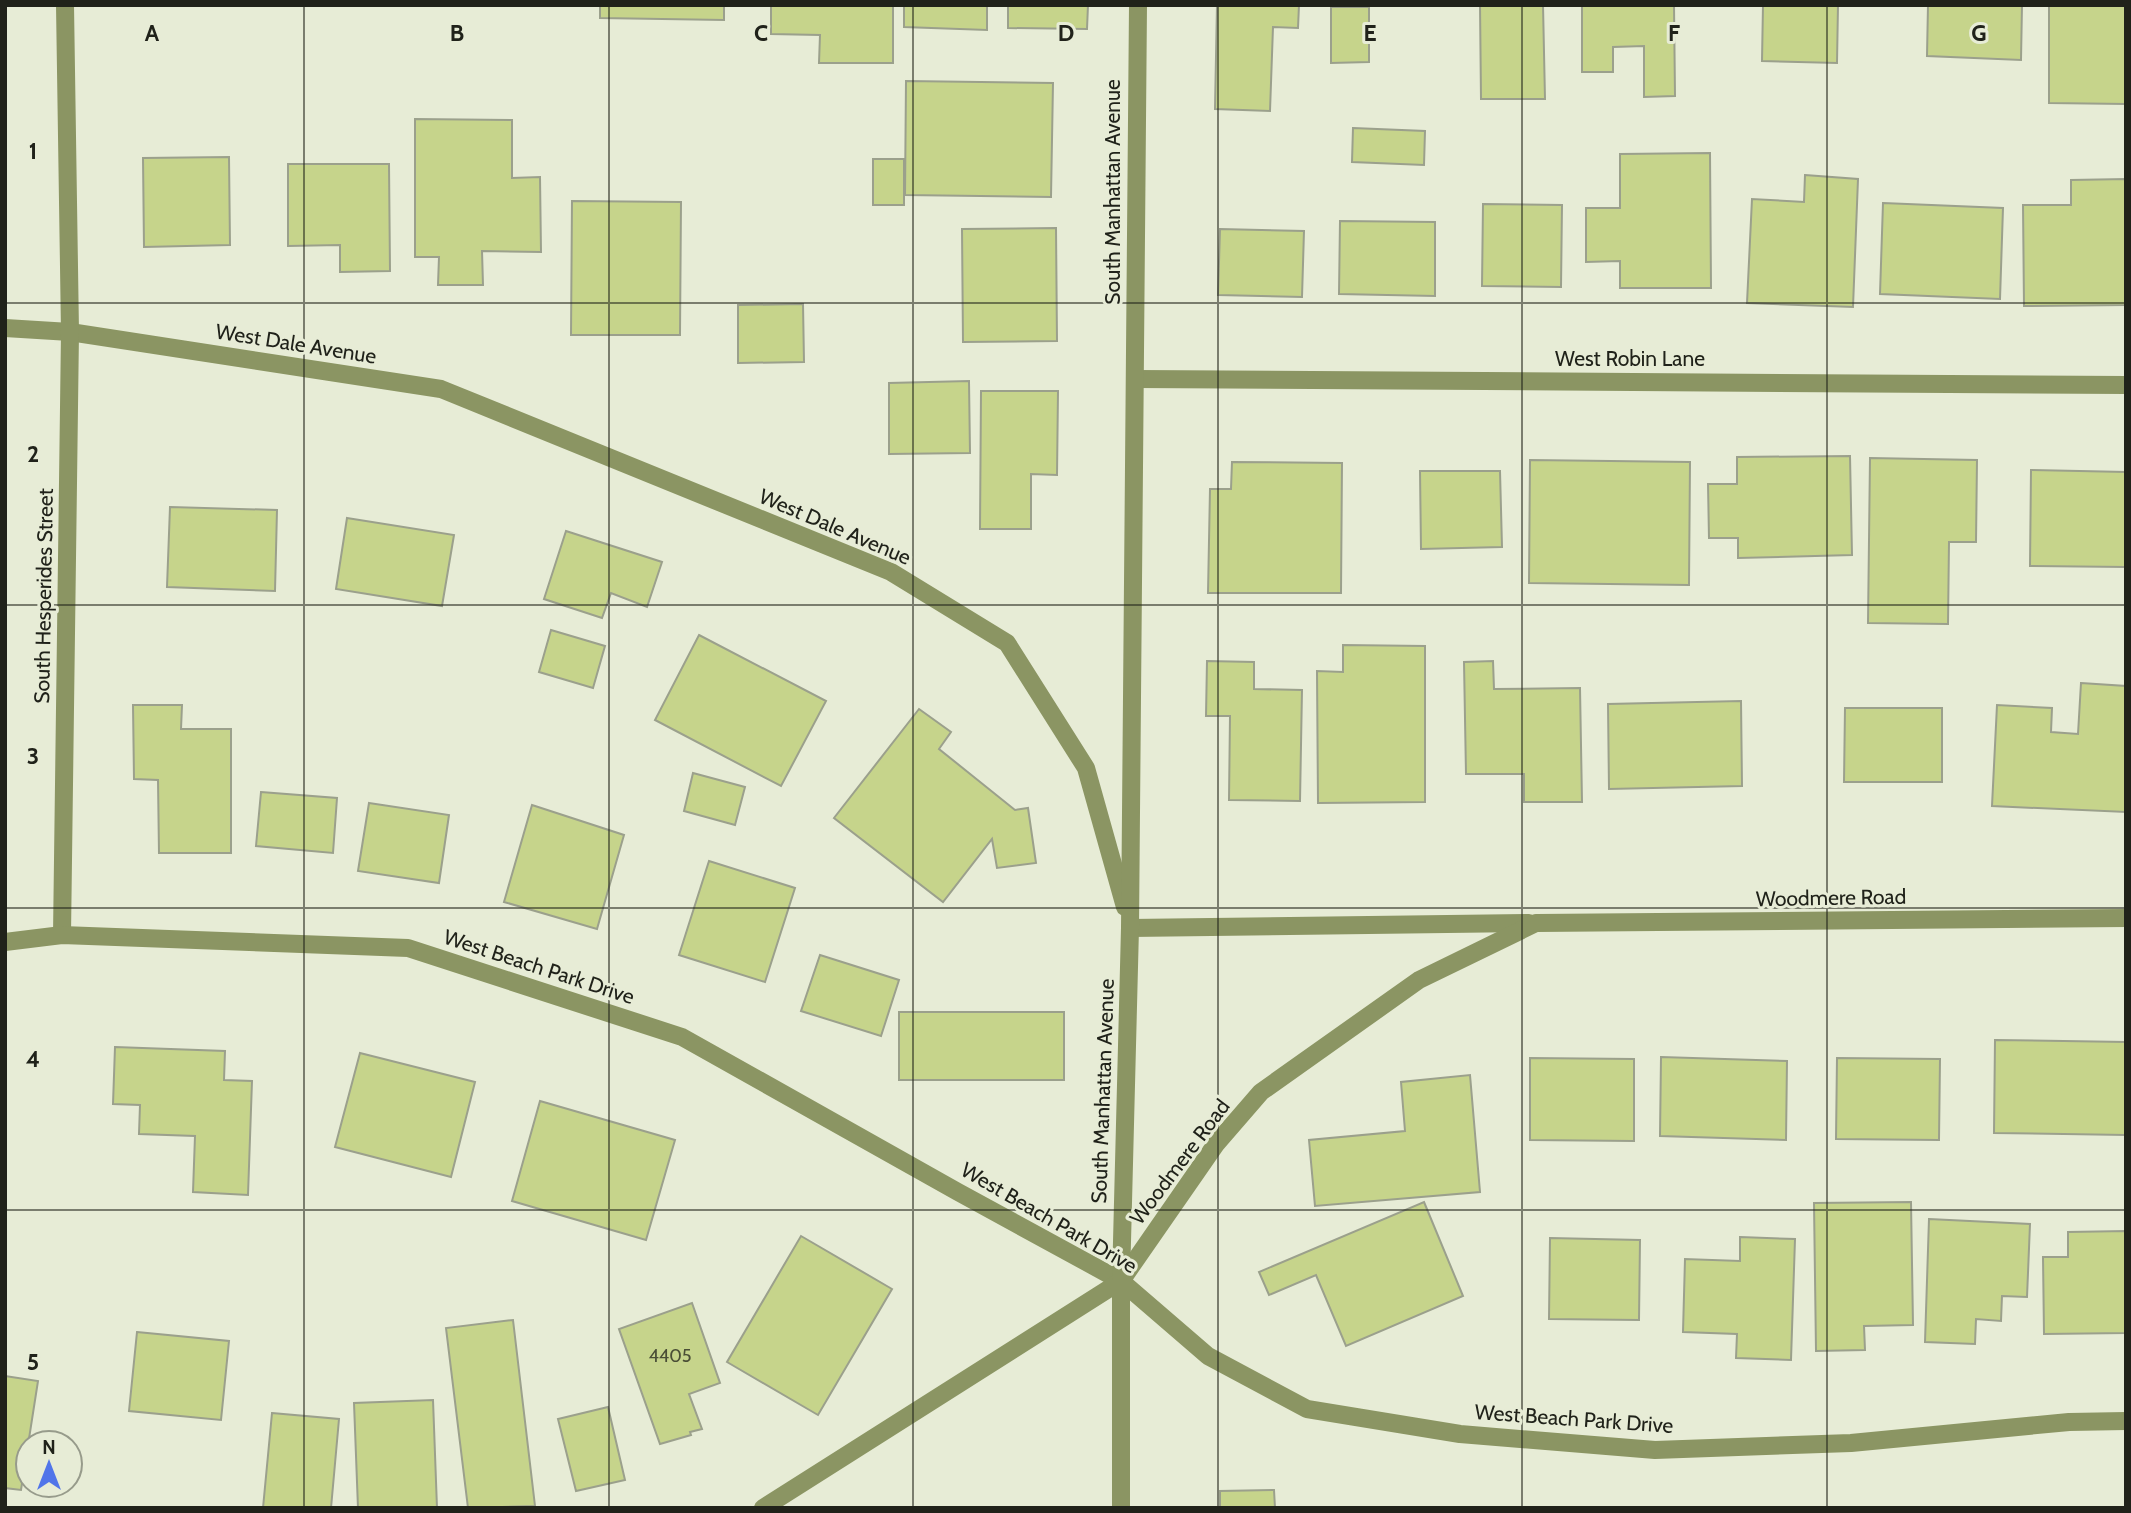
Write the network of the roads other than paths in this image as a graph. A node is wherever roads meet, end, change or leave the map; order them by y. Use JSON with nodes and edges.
{"nodes":[{"id":1,"x":65,"y":5,"type":"edge"},
{"id":2,"x":1138,"y":5,"type":"edge"},
{"id":3,"x":5,"y":328,"type":"edge"},
{"id":4,"x":70,"y":332,"type":"junction"},
{"id":5,"x":1135,"y":379,"type":"junction"},
{"id":6,"x":2126,"y":385,"type":"edge"},
{"id":7,"x":2126,"y":918,"type":"edge"},
{"id":8,"x":1536,"y":923,"type":"junction"},
{"id":9,"x":1130,"y":928,"type":"junction"},
{"id":10,"x":62,"y":935,"type":"junction"},
{"id":11,"x":5,"y":942,"type":"edge"},
{"id":12,"x":1121,"y":1281,"type":"junction"},
{"id":13,"x":2126,"y":1421,"type":"edge"},
{"id":14,"x":763,"y":1508,"type":"edge"},
{"id":15,"x":1121,"y":1508,"type":"edge"}],
"edges":[{"from":1,"to":4,"type":"street","name":"South Hesperides Street"},
{"from":2,"to":5,"type":"street","name":"South Manhattan Avenue"},
{"from":3,"to":4,"type":"street","name":"West Dale Avenue"},
{"from":4,"to":9,"type":"street","name":"West Dale Avenue"},
{"from":4,"to":10,"type":"street","name":"South Hesperides Street"},
{"from":5,"to":6,"type":"street","name":"West Robin Lane"},
{"from":5,"to":9,"type":"street"},
{"from":7,"to":8,"type":"street","name":"Woodmere Road"},
{"from":8,"to":9,"type":"street","name":"Woodmere Road"},
{"from":8,"to":12,"type":"street","name":"Woodmere Road"},
{"from":9,"to":12,"type":"street","name":"South Manhattan Avenue"},
{"from":10,"to":11,"type":"street","name":"West Beach Park Drive"},
{"from":10,"to":12,"type":"street","name":"West Beach Park Drive"},
{"from":12,"to":13,"type":"street","name":"West Beach Park Drive"},
{"from":12,"to":14,"type":"street","name":"Woodmere Road"},
{"from":12,"to":15,"type":"street","name":"South Manhattan Avenue"}]}
